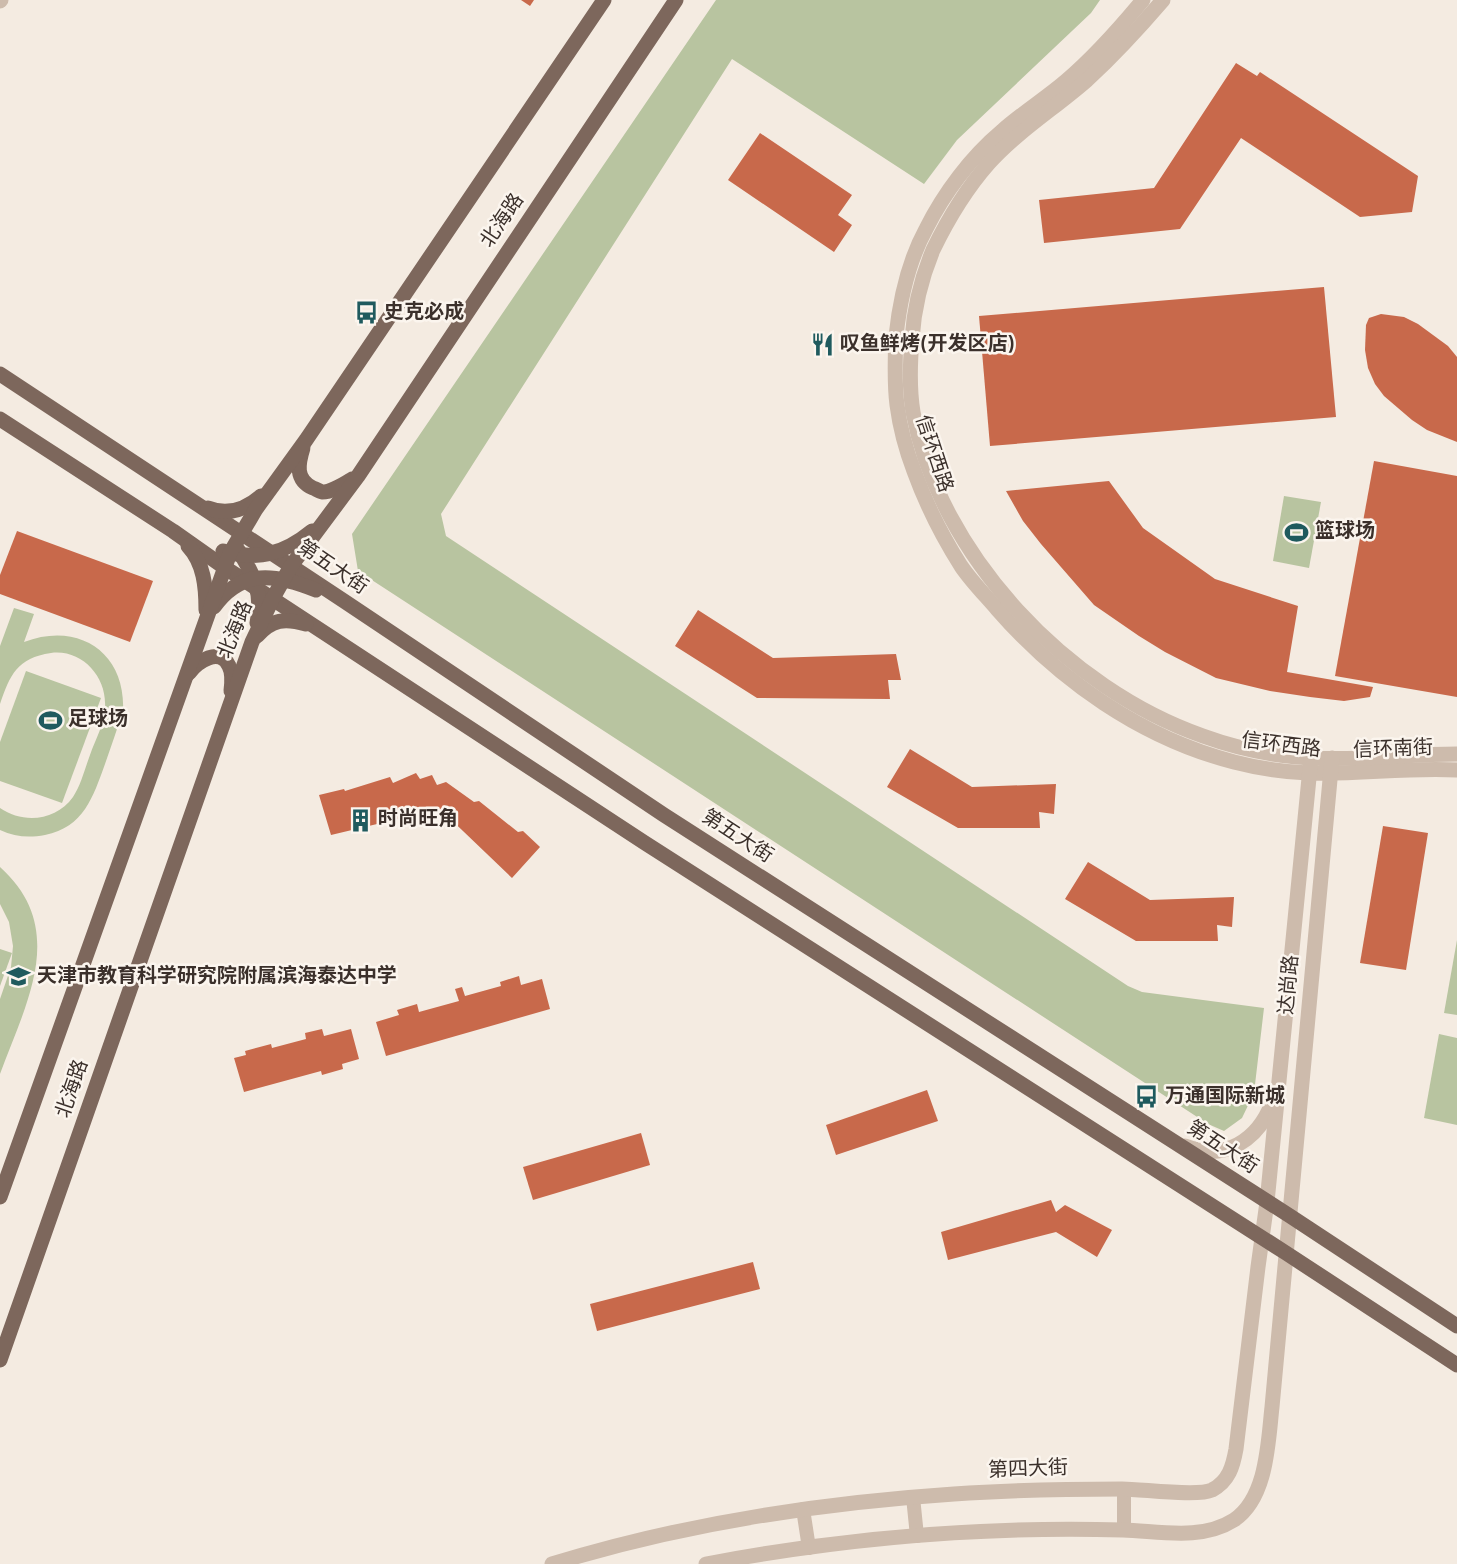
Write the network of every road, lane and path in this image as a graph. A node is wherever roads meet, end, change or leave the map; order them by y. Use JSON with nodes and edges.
{"nodes":[{"id":1,"x":604,"y":0,"type":"edge"},
{"id":2,"x":676,"y":0,"type":"edge"},
{"id":3,"x":1143,"y":0,"type":"edge"},
{"id":4,"x":1163,"y":0,"type":"edge"},
{"id":5,"x":0,"y":374,"type":"edge"},
{"id":6,"x":0,"y":419,"type":"edge"},
{"id":7,"x":306,"y":440,"type":"junction"},
{"id":8,"x":358,"y":476,"type":"junction"},
{"id":9,"x":276,"y":482,"type":"junction"},
{"id":10,"x":194,"y":502,"type":"junction"},
{"id":11,"x":329,"y":515,"type":"junction"},
{"id":12,"x":173,"y":531,"type":"junction"},
{"id":13,"x":234,"y":551,"type":"junction"},
{"id":14,"x":272,"y":554,"type":"junction"},
{"id":15,"x":287,"y":573,"type":"junction"},
{"id":16,"x":252,"y":582,"type":"junction"},
{"id":17,"x":273,"y":598,"type":"junction"},
{"id":18,"x":204,"y":623,"type":"junction"},
{"id":19,"x":325,"y":632,"type":"junction"},
{"id":20,"x":252,"y":642,"type":"junction"},
{"id":21,"x":181,"y":688,"type":"junction"},
{"id":22,"x":230,"y":705,"type":"junction"},
{"id":23,"x":1457,"y":754,"type":"edge"},
{"id":24,"x":1310,"y":766,"type":"junction"},
{"id":25,"x":1331,"y":766,"type":"junction"},
{"id":26,"x":1457,"y":770,"type":"edge"},
{"id":27,"x":1279,"y":1077,"type":"junction"},
{"id":28,"x":1174,"y":1142,"type":"junction"},
{"id":29,"x":0,"y":1197,"type":"edge"},
{"id":30,"x":1267,"y":1202,"type":"junction"},
{"id":31,"x":1290,"y":1216,"type":"junction"},
{"id":32,"x":1262,"y":1239,"type":"junction"},
{"id":33,"x":1286,"y":1253,"type":"junction"},
{"id":34,"x":1457,"y":1326,"type":"edge"},
{"id":35,"x":0,"y":1360,"type":"edge"},
{"id":36,"x":1457,"y":1365,"type":"edge"},
{"id":37,"x":1124,"y":1489,"type":"junction"},
{"id":38,"x":913,"y":1497,"type":"junction"},
{"id":39,"x":803,"y":1509,"type":"junction"},
{"id":40,"x":1124,"y":1530,"type":"junction"},
{"id":41,"x":917,"y":1536,"type":"junction"},
{"id":42,"x":809,"y":1548,"type":"junction"},
{"id":43,"x":552,"y":1564,"type":"edge"},
{"id":44,"x":706,"y":1564,"type":"edge"}],
"edges":[{"from":1,"to":7,"type":"main road","name":"北海路"},
{"from":2,"to":8,"type":"main road","name":"北海路"},
{"from":3,"to":24,"type":"street","name":"信环西路"},
{"from":4,"to":24,"type":"street","name":"信环西路"},
{"from":5,"to":10,"type":"main road","name":"第五大街"},
{"from":6,"to":12,"type":"main road","name":"第五大街"},
{"from":7,"to":8,"type":"main road"},
{"from":7,"to":9,"type":"main road","name":"北海路"},
{"from":8,"to":11,"type":"main road","name":"北海路"},
{"from":9,"to":10,"type":"main road"},
{"from":9,"to":13,"type":"main road","name":"北海路"},
{"from":10,"to":13,"type":"main road","name":"第五大街"},
{"from":11,"to":14,"type":"main road"},
{"from":11,"to":15,"type":"main road","name":"北海路"},
{"from":12,"to":13,"type":"main road","name":"第五大街"},
{"from":12,"to":18,"type":"main road"},
{"from":13,"to":14,"type":"main road","name":"第五大街"},
{"from":13,"to":14,"type":"main road"},
{"from":13,"to":16,"type":"main road","name":"第五大街"},
{"from":13,"to":18,"type":"main road","name":"北海路"},
{"from":14,"to":15,"type":"main road","name":"第五大街"},
{"from":15,"to":16,"type":"main road"},
{"from":15,"to":17,"type":"main road","name":"北海路"},
{"from":15,"to":28,"type":"main road","name":"第五大街"},
{"from":16,"to":17,"type":"main road","name":"第五大街"},
{"from":16,"to":18,"type":"main road"},
{"from":16,"to":20,"type":"main road"},
{"from":17,"to":19,"type":"main road","name":"第五大街"},
{"from":17,"to":20,"type":"main road","name":"北海路"},
{"from":18,"to":21,"type":"main road","name":"北海路"},
{"from":19,"to":20,"type":"main road"},
{"from":19,"to":32,"type":"main road","name":"第五大街"},
{"from":20,"to":22,"type":"main road","name":"北海路"},
{"from":21,"to":22,"type":"main road"},
{"from":21,"to":29,"type":"main road","name":"北海路"},
{"from":22,"to":35,"type":"main road","name":"北海路"},
{"from":23,"to":25,"type":"street","name":"信环南街"},
{"from":24,"to":25,"type":"street","name":"信环西路"},
{"from":24,"to":27,"type":"street","name":"达尚路"},
{"from":25,"to":26,"type":"street","name":"信环南街"},
{"from":25,"to":31,"type":"street","name":"达尚路"},
{"from":27,"to":28,"type":"street"},
{"from":27,"to":30,"type":"street","name":"达尚路"},
{"from":28,"to":30,"type":"main road","name":"第五大街"},
{"from":30,"to":31,"type":"main road","name":"第五大街"},
{"from":30,"to":32,"type":"street","name":"第四大街"},
{"from":31,"to":33,"type":"street"},
{"from":31,"to":34,"type":"main road","name":"第五大街"},
{"from":32,"to":33,"type":"main road","name":"第五大街"},
{"from":32,"to":37,"type":"street","name":"第四大街"},
{"from":33,"to":36,"type":"main road","name":"第五大街"},
{"from":33,"to":40,"type":"street"},
{"from":37,"to":38,"type":"street","name":"第四大街"},
{"from":37,"to":40,"type":"street"},
{"from":38,"to":39,"type":"street","name":"第四大街"},
{"from":38,"to":41,"type":"street"},
{"from":39,"to":42,"type":"street"},
{"from":39,"to":43,"type":"street","name":"第四大街"},
{"from":40,"to":41,"type":"street"},
{"from":41,"to":42,"type":"street"},
{"from":42,"to":44,"type":"street"}]}
